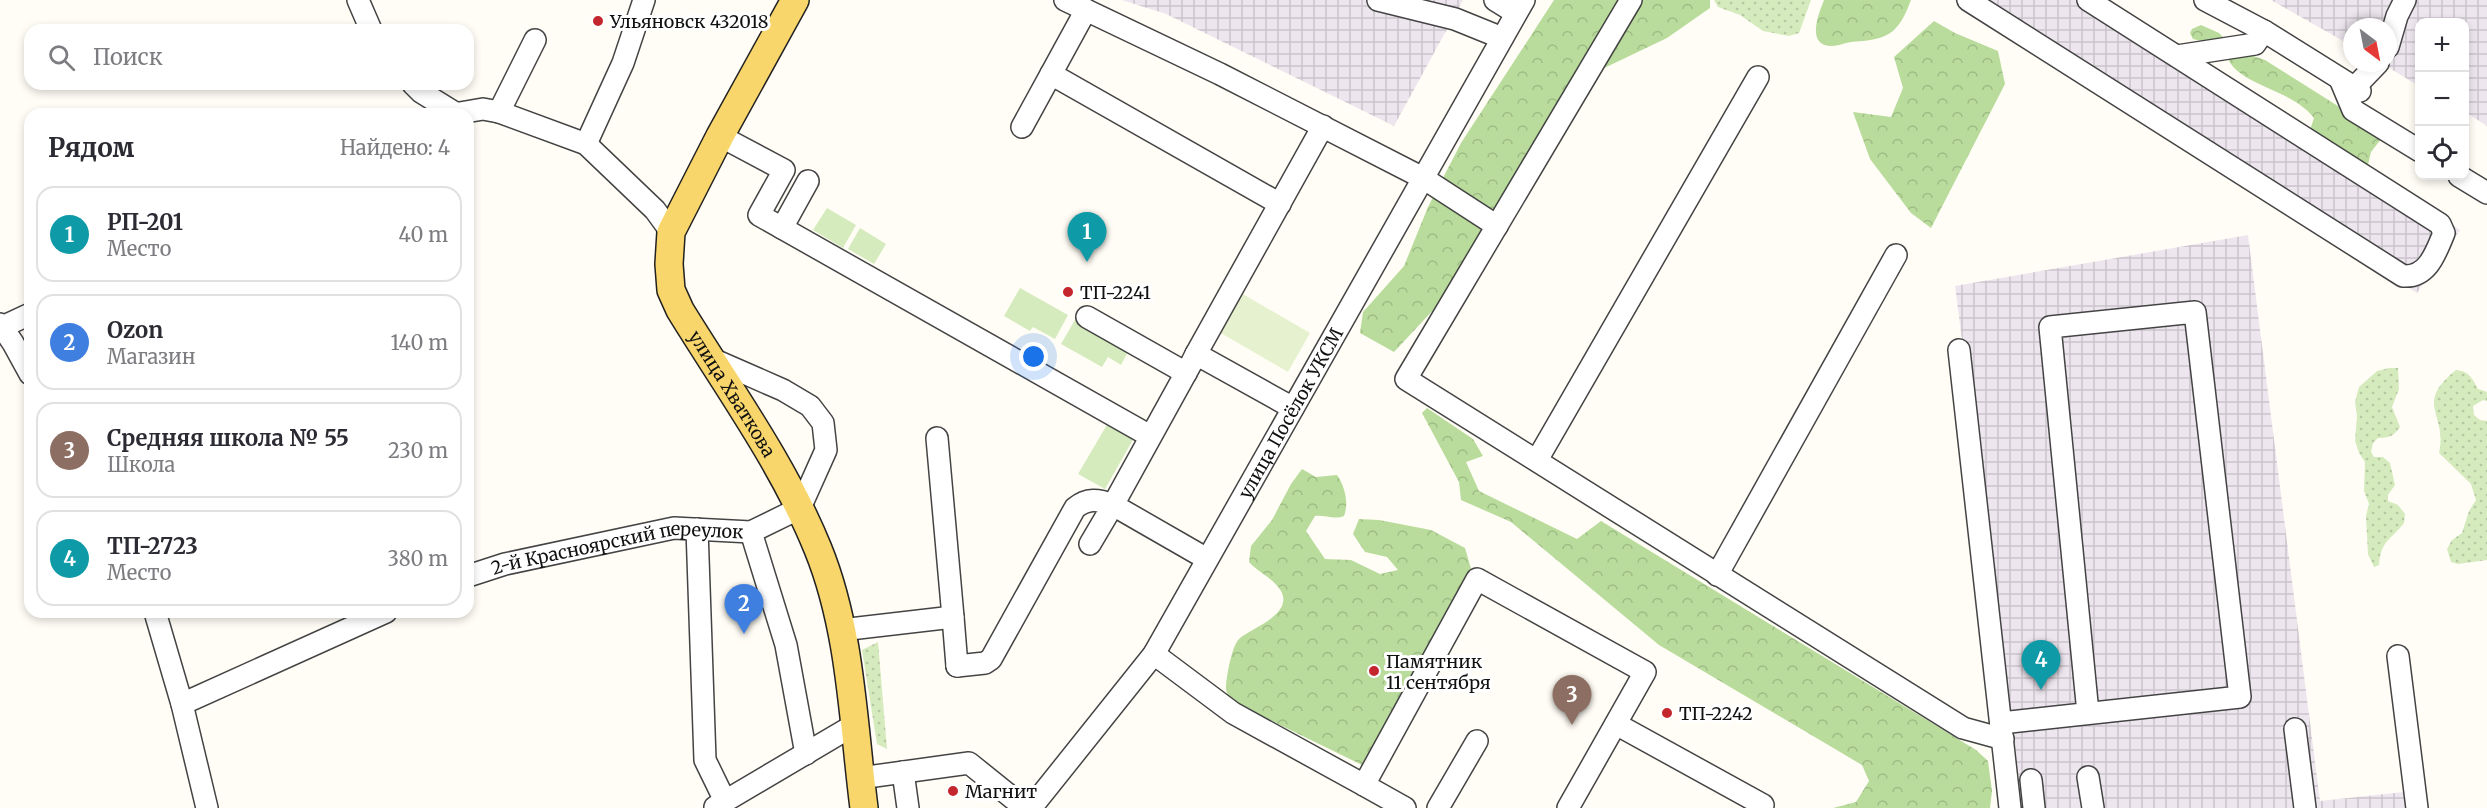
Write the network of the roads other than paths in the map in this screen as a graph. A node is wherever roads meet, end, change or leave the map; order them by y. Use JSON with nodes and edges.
{"nodes":[{"id":1,"x":358,"y":0,"type":"edge"},
{"id":2,"x":644,"y":0,"type":"edge"},
{"id":3,"x":795,"y":0,"type":"edge"},
{"id":4,"x":1065,"y":0,"type":"edge"},
{"id":5,"x":1378,"y":0,"type":"edge"},
{"id":6,"x":1496,"y":0,"type":"edge"},
{"id":7,"x":1631,"y":0,"type":"edge"},
{"id":8,"x":1968,"y":0,"type":"edge"},
{"id":9,"x":2088,"y":0,"type":"edge"},
{"id":10,"x":2205,"y":0,"type":"edge"},
{"id":11,"x":2405,"y":0,"type":"edge"},
{"id":12,"x":1520,"y":7,"type":"edge"},
{"id":13,"x":1086,"y":10,"type":"junction"},
{"id":14,"x":2396,"y":18,"type":"edge"},
{"id":15,"x":368,"y":24,"type":"edge"},
{"id":16,"x":2264,"y":31,"type":"junction"},
{"id":17,"x":1502,"y":38,"type":"junction"},
{"id":18,"x":535,"y":40,"type":"dead end"},
{"id":19,"x":2177,"y":56,"type":"junction"},
{"id":20,"x":2368,"y":72,"type":"edge"},
{"id":21,"x":1051,"y":74,"type":"junction"},
{"id":22,"x":1758,"y":77,"type":"dead end"},
{"id":23,"x":2352,"y":86,"type":"junction"},
{"id":24,"x":419,"y":90,"type":"edge"},
{"id":25,"x":445,"y":108,"type":"edge"},
{"id":26,"x":474,"y":111,"type":"edge"},
{"id":27,"x":499,"y":112,"type":"junction"},
{"id":28,"x":1323,"y":126,"type":"junction"},
{"id":29,"x":1022,"y":127,"type":"dead end"},
{"id":30,"x":720,"y":136,"type":"junction"},
{"id":31,"x":586,"y":144,"type":"junction"},
{"id":32,"x":2415,"y":148,"type":"edge"},
{"id":33,"x":1423,"y":177,"type":"junction"},
{"id":34,"x":2466,"y":180,"type":"edge"},
{"id":35,"x":808,"y":181,"type":"dead end"},
{"id":36,"x":2487,"y":193,"type":"edge"},
{"id":37,"x":1280,"y":204,"type":"junction"},
{"id":38,"x":1497,"y":226,"type":"junction"},
{"id":39,"x":782,"y":228,"type":"junction"},
{"id":40,"x":671,"y":232,"type":"junction"},
{"id":41,"x":1896,"y":255,"type":"dead end"},
{"id":42,"x":24,"y":317,"type":"edge"},
{"id":43,"x":1087,"y":317,"type":"dead end"},
{"id":44,"x":1,"y":327,"type":"edge"},
{"id":45,"x":1959,"y":350,"type":"dead end"},
{"id":46,"x":1196,"y":354,"type":"junction"},
{"id":47,"x":710,"y":358,"type":"junction"},
{"id":48,"x":24,"y":363,"type":"edge"},
{"id":49,"x":1186,"y":373,"type":"junction"},
{"id":50,"x":1293,"y":408,"type":"junction"},
{"id":51,"x":1150,"y":436,"type":"junction"},
{"id":52,"x":938,"y":438,"type":"dead end"},
{"id":53,"x":1537,"y":460,"type":"junction"},
{"id":54,"x":1113,"y":505,"type":"junction"},
{"id":55,"x":800,"y":508,"type":"junction"},
{"id":56,"x":697,"y":529,"type":"junction"},
{"id":57,"x":751,"y":532,"type":"junction"},
{"id":58,"x":1090,"y":544,"type":"dead end"},
{"id":59,"x":1207,"y":559,"type":"junction"},
{"id":60,"x":474,"y":574,"type":"edge"},
{"id":61,"x":1718,"y":574,"type":"junction"},
{"id":62,"x":953,"y":617,"type":"junction"},
{"id":63,"x":157,"y":618,"type":"edge"},
{"id":64,"x":373,"y":618,"type":"edge"},
{"id":65,"x":841,"y":630,"type":"junction"},
{"id":66,"x":1154,"y":654,"type":"junction"},
{"id":67,"x":2398,"y":656,"type":"dead end"},
{"id":68,"x":182,"y":704,"type":"junction"},
{"id":69,"x":2088,"y":713,"type":"junction"},
{"id":70,"x":1616,"y":724,"type":"junction"},
{"id":71,"x":854,"y":725,"type":"junction"},
{"id":72,"x":2295,"y":729,"type":"dead end"},
{"id":73,"x":2002,"y":731,"type":"junction"},
{"id":74,"x":1477,"y":741,"type":"dead end"},
{"id":75,"x":806,"y":754,"type":"junction"},
{"id":76,"x":903,"y":772,"type":"junction"},
{"id":77,"x":2088,"y":777,"type":"dead end"},
{"id":78,"x":860,"y":778,"type":"junction"},
{"id":79,"x":2031,"y":780,"type":"dead end"},
{"id":80,"x":1364,"y":785,"type":"junction"},
{"id":81,"x":719,"y":805,"type":"edge"},
{"id":82,"x":1763,"y":805,"type":"dead end"},
{"id":83,"x":207,"y":808,"type":"edge"},
{"id":84,"x":864,"y":808,"type":"edge"},
{"id":85,"x":908,"y":808,"type":"edge"},
{"id":86,"x":1025,"y":808,"type":"edge"},
{"id":87,"x":1031,"y":808,"type":"edge"},
{"id":88,"x":1405,"y":808,"type":"edge"},
{"id":89,"x":1438,"y":808,"type":"edge"},
{"id":90,"x":1568,"y":808,"type":"edge"},
{"id":91,"x":2010,"y":808,"type":"edge"},
{"id":92,"x":2034,"y":808,"type":"edge"},
{"id":93,"x":2093,"y":808,"type":"edge"},
{"id":94,"x":2305,"y":808,"type":"edge"},
{"id":95,"x":2417,"y":808,"type":"edge"}],
"edges":[{"from":1,"to":15,"type":"street"},
{"from":2,"to":31,"type":"street"},
{"from":3,"to":30,"type":"main road","name":"улица Хваткова"},
{"from":4,"to":13,"type":"street"},
{"from":5,"to":17,"type":"street"},
{"from":6,"to":12,"type":"street"},
{"from":7,"to":38,"type":"street"},
{"from":8,"to":19,"type":"street"},
{"from":9,"to":19,"type":"street"},
{"from":10,"to":16,"type":"street"},
{"from":11,"to":14,"type":"street"},
{"from":12,"to":17,"type":"street","name":"улица Посёлок УКСМ"},
{"from":13,"to":21,"type":"street"},
{"from":13,"to":28,"type":"street"},
{"from":16,"to":19,"type":"street"},
{"from":16,"to":23,"type":"street"},
{"from":17,"to":33,"type":"street","name":"улица Посёлок УКСМ"},
{"from":18,"to":27,"type":"street"},
{"from":20,"to":23,"type":"street"},
{"from":21,"to":29,"type":"street"},
{"from":21,"to":37,"type":"street"},
{"from":22,"to":53,"type":"street"},
{"from":23,"to":32,"type":"street"},
{"from":24,"to":25,"type":"street"},
{"from":26,"to":27,"type":"street"},
{"from":27,"to":31,"type":"street"},
{"from":28,"to":33,"type":"street"},
{"from":28,"to":37,"type":"street"},
{"from":30,"to":39,"type":"street"},
{"from":30,"to":40,"type":"main road","name":"улица Хваткова"},
{"from":31,"to":40,"type":"street"},
{"from":33,"to":38,"type":"street"},
{"from":33,"to":50,"type":"street","name":"улица Посёлок УКСМ"},
{"from":34,"to":36,"type":"street"},
{"from":35,"to":39,"type":"street"},
{"from":37,"to":46,"type":"street"},
{"from":38,"to":53,"type":"street"},
{"from":39,"to":51,"type":"street"},
{"from":40,"to":47,"type":"main road","name":"улица Хваткова"},
{"from":41,"to":61,"type":"street"},
{"from":42,"to":44,"type":"street"},
{"from":43,"to":49,"type":"street"},
{"from":44,"to":48,"type":"street"},
{"from":45,"to":73,"type":"street"},
{"from":46,"to":49,"type":"street"},
{"from":46,"to":50,"type":"street"},
{"from":47,"to":55,"type":"main road","name":"улица Хваткова"},
{"from":47,"to":55,"type":"street"},
{"from":49,"to":51,"type":"street"},
{"from":50,"to":59,"type":"street","name":"улица Посёлок УКСМ"},
{"from":51,"to":54,"type":"street"},
{"from":52,"to":62,"type":"street"},
{"from":53,"to":61,"type":"street"},
{"from":54,"to":58,"type":"street"},
{"from":54,"to":59,"type":"street"},
{"from":54,"to":62,"type":"street"},
{"from":55,"to":57,"type":"street","name":"2-й Красноярский переулок"},
{"from":55,"to":65,"type":"main road","name":"улица Хваткова"},
{"from":56,"to":57,"type":"street","name":"2-й Красноярский переулок"},
{"from":56,"to":60,"type":"street","name":"2-й Красноярский переулок"},
{"from":56,"to":81,"type":"street"},
{"from":57,"to":75,"type":"street"},
{"from":59,"to":66,"type":"street","name":"улица Посёлок УКСМ"},
{"from":61,"to":73,"type":"street"},
{"from":62,"to":65,"type":"street"},
{"from":63,"to":68,"type":"street"},
{"from":64,"to":68,"type":"street"},
{"from":65,"to":71,"type":"main road","name":"улица Хваткова"},
{"from":66,"to":80,"type":"street"},
{"from":66,"to":87,"type":"street","name":"улица Посёлок УКСМ"},
{"from":67,"to":95,"type":"street"},
{"from":68,"to":83,"type":"street"},
{"from":69,"to":69,"type":"street"},
{"from":69,"to":73,"type":"street"},
{"from":70,"to":80,"type":"street"},
{"from":70,"to":82,"type":"street"},
{"from":70,"to":90,"type":"street"},
{"from":71,"to":75,"type":"street"},
{"from":71,"to":78,"type":"main road","name":"улица Хваткова"},
{"from":72,"to":94,"type":"street"},
{"from":73,"to":91,"type":"street"},
{"from":74,"to":89,"type":"street"},
{"from":75,"to":81,"type":"street"},
{"from":76,"to":78,"type":"street"},
{"from":76,"to":85,"type":"street"},
{"from":76,"to":86,"type":"street"},
{"from":77,"to":93,"type":"street"},
{"from":78,"to":84,"type":"main road","name":"улица Хваткова"},
{"from":79,"to":92,"type":"street"},
{"from":80,"to":88,"type":"street"}]}
